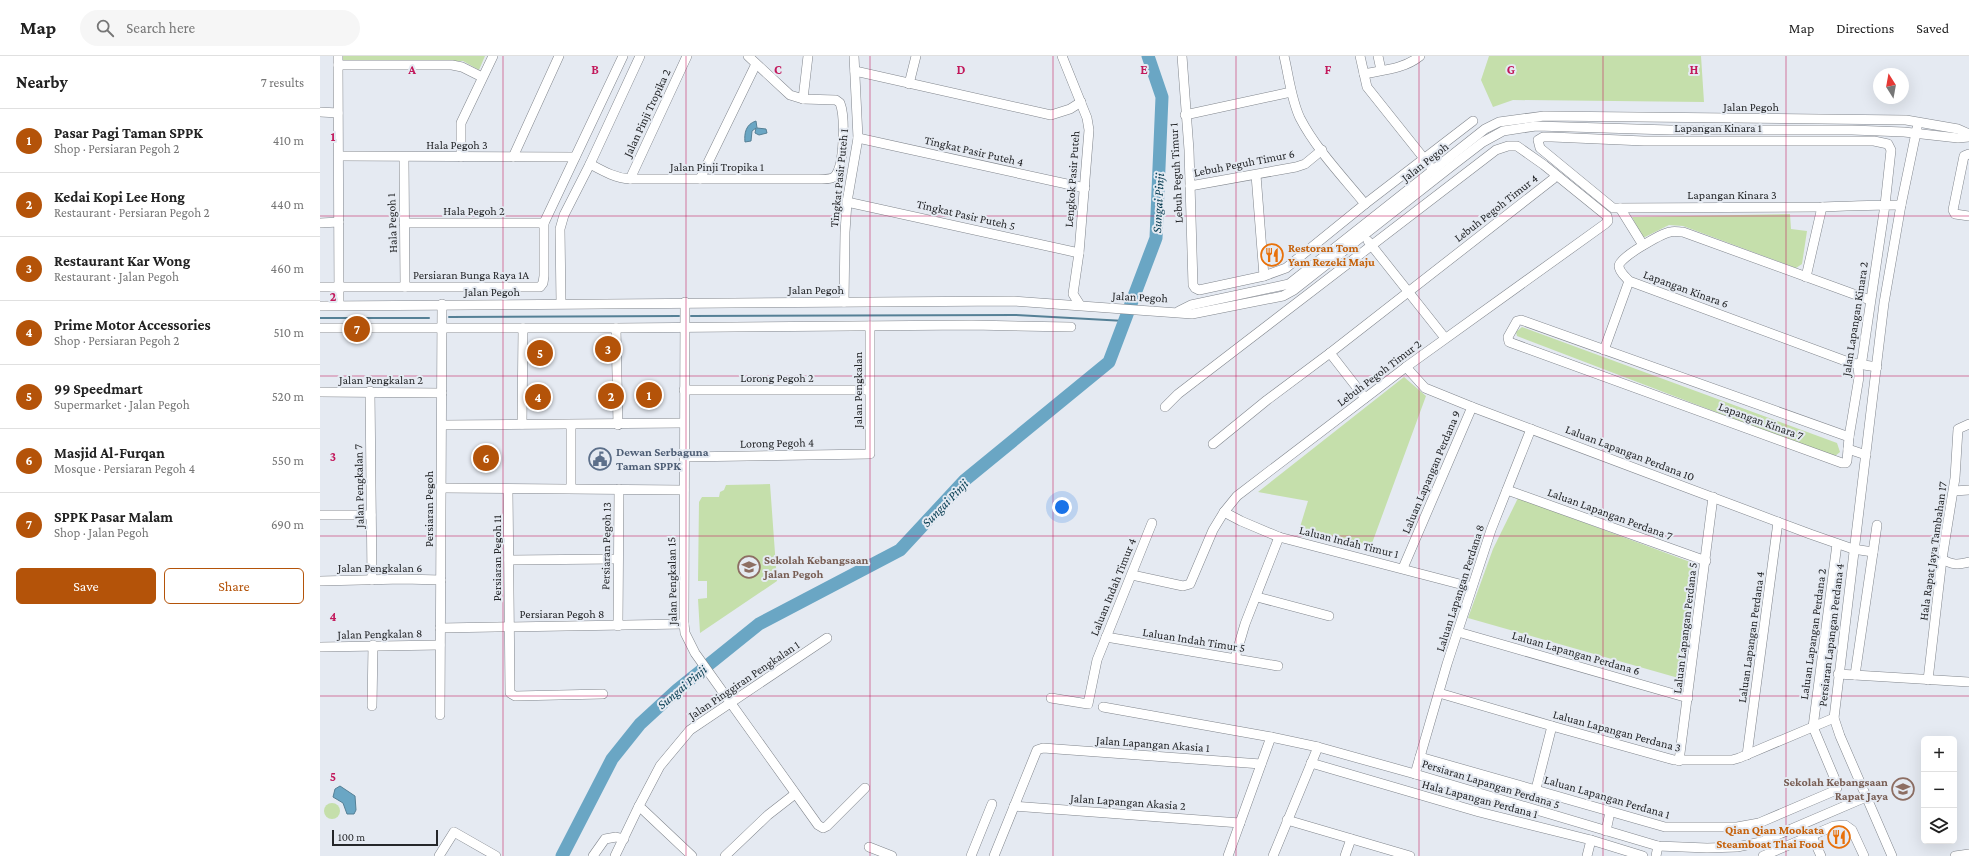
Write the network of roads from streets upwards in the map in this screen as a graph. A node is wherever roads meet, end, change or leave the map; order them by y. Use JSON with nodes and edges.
{"nodes":[{"id":1,"x":493,"y":56,"type":"edge"},
{"id":2,"x":559,"y":56,"type":"edge"},
{"id":3,"x":623,"y":56,"type":"edge"},
{"id":4,"x":640,"y":56,"type":"edge"},
{"id":5,"x":687,"y":56,"type":"edge"},
{"id":6,"x":748,"y":56,"type":"edge"},
{"id":7,"x":808,"y":56,"type":"edge"},
{"id":8,"x":854,"y":56,"type":"edge"},
{"id":9,"x":916,"y":56,"type":"edge"},
{"id":10,"x":1062,"y":56,"type":"edge"},
{"id":11,"x":1182,"y":56,"type":"edge"},
{"id":12,"x":1284,"y":56,"type":"edge"},
{"id":13,"x":1360,"y":56,"type":"edge"},
{"id":14,"x":1378,"y":56,"type":"edge"},
{"id":15,"x":1420,"y":56,"type":"edge"},
{"id":16,"x":338,"y":61,"type":"edge"},
{"id":17,"x":756,"y":64,"type":"junction"},
{"id":18,"x":1381,"y":70,"type":"junction"},
{"id":19,"x":855,"y":71,"type":"junction"},
{"id":20,"x":1364,"y":74,"type":"junction"},
{"id":21,"x":482,"y":77,"type":"junction"},
{"id":22,"x":909,"y":84,"type":"junction"},
{"id":23,"x":1291,"y":92,"type":"junction"},
{"id":24,"x":803,"y":99,"type":"junction"},
{"id":25,"x":1081,"y":102,"type":"junction"},
{"id":26,"x":320,"y":112,"type":"edge"},
{"id":27,"x":338,"y":113,"type":"junction"},
{"id":28,"x":1186,"y":115,"type":"junction"},
{"id":29,"x":1473,"y":121,"type":"dead end"},
{"id":30,"x":1918,"y":122,"type":"junction"},
{"id":31,"x":1916,"y":133,"type":"junction"},
{"id":32,"x":1969,"y":134,"type":"edge"},
{"id":33,"x":1969,"y":137,"type":"edge"},
{"id":34,"x":858,"y":138,"type":"junction"},
{"id":35,"x":1322,"y":150,"type":"junction"},
{"id":36,"x":1969,"y":154,"type":"edge"},
{"id":37,"x":339,"y":156,"type":"junction"},
{"id":38,"x":461,"y":157,"type":"junction"},
{"id":39,"x":513,"y":157,"type":"junction"},
{"id":40,"x":575,"y":157,"type":"junction"},
{"id":41,"x":404,"y":158,"type":"junction"},
{"id":42,"x":1425,"y":159,"type":"junction"},
{"id":43,"x":590,"y":164,"type":"junction"},
{"id":44,"x":1453,"y":165,"type":"junction"},
{"id":45,"x":1434,"y":171,"type":"junction"},
{"id":46,"x":1256,"y":175,"type":"junction"},
{"id":47,"x":1555,"y":175,"type":"junction"},
{"id":48,"x":1574,"y":176,"type":"joint"},
{"id":49,"x":630,"y":179,"type":"junction"},
{"id":50,"x":700,"y":179,"type":"junction"},
{"id":51,"x":1190,"y":186,"type":"junction"},
{"id":52,"x":1426,"y":186,"type":"junction"},
{"id":53,"x":1085,"y":188,"type":"junction"},
{"id":54,"x":847,"y":202,"type":"junction"},
{"id":55,"x":1365,"y":204,"type":"junction"},
{"id":56,"x":1885,"y":205,"type":"junction"},
{"id":57,"x":1901,"y":205,"type":"junction"},
{"id":58,"x":1822,"y":207,"type":"junction"},
{"id":59,"x":1620,"y":208,"type":"junction"},
{"id":60,"x":1969,"y":216,"type":"edge"},
{"id":61,"x":1372,"y":217,"type":"junction"},
{"id":62,"x":339,"y":222,"type":"junction"},
{"id":63,"x":320,"y":223,"type":"edge"},
{"id":64,"x":404,"y":223,"type":"junction"},
{"id":65,"x":544,"y":223,"type":"junction"},
{"id":66,"x":1364,"y":235,"type":"junction"},
{"id":67,"x":1341,"y":242,"type":"junction"},
{"id":68,"x":1643,"y":245,"type":"junction"},
{"id":69,"x":1372,"y":246,"type":"junction"},
{"id":70,"x":1079,"y":253,"type":"junction"},
{"id":71,"x":1264,"y":276,"type":"junction"},
{"id":72,"x":1806,"y":277,"type":"junction"},
{"id":73,"x":1629,"y":281,"type":"junction"},
{"id":74,"x":561,"y":285,"type":"junction"},
{"id":75,"x":339,"y":286,"type":"junction"},
{"id":76,"x":320,"y":287,"type":"edge"},
{"id":77,"x":405,"y":287,"type":"junction"},
{"id":78,"x":1194,"y":288,"type":"joint"},
{"id":79,"x":1407,"y":291,"type":"junction"},
{"id":80,"x":1073,"y":294,"type":"junction"},
{"id":81,"x":1870,"y":300,"type":"junction"},
{"id":82,"x":685,"y":302,"type":"junction"},
{"id":83,"x":844,"y":302,"type":"junction"},
{"id":84,"x":561,"y":303,"type":"junction"},
{"id":85,"x":576,"y":303,"type":"junction"},
{"id":86,"x":442,"y":304,"type":"junction"},
{"id":87,"x":540,"y":304,"type":"junction"},
{"id":88,"x":1061,"y":304,"type":"junction"},
{"id":89,"x":339,"y":305,"type":"junction"},
{"id":90,"x":320,"y":306,"type":"edge"},
{"id":91,"x":1082,"y":306,"type":"junction"},
{"id":92,"x":1179,"y":311,"type":"junction"},
{"id":93,"x":685,"y":326,"type":"junction"},
{"id":94,"x":870,"y":326,"type":"junction"},
{"id":95,"x":1071,"y":327,"type":"dead end"},
{"id":96,"x":320,"y":328,"type":"edge"},
{"id":97,"x":523,"y":328,"type":"junction"},
{"id":98,"x":616,"y":328,"type":"junction"},
{"id":99,"x":442,"y":329,"type":"junction"},
{"id":100,"x":1446,"y":338,"type":"junction"},
{"id":101,"x":1604,"y":350,"type":"junction"},
{"id":102,"x":1330,"y":353,"type":"junction"},
{"id":103,"x":1858,"y":364,"type":"junction"},
{"id":104,"x":1406,"y":367,"type":"junction"},
{"id":105,"x":1877,"y":367,"type":"junction"},
{"id":106,"x":684,"y":390,"type":"junction"},
{"id":107,"x":869,"y":390,"type":"junction"},
{"id":108,"x":370,"y":391,"type":"junction"},
{"id":109,"x":320,"y":392,"type":"edge"},
{"id":110,"x":442,"y":393,"type":"junction"},
{"id":111,"x":1365,"y":398,"type":"junction"},
{"id":112,"x":1165,"y":407,"type":"dead end"},
{"id":113,"x":1472,"y":407,"type":"junction"},
{"id":114,"x":684,"y":423,"type":"junction"},
{"id":115,"x":522,"y":424,"type":"junction"},
{"id":116,"x":442,"y":425,"type":"junction"},
{"id":117,"x":570,"y":425,"type":"junction"},
{"id":118,"x":618,"y":425,"type":"junction"},
{"id":119,"x":1965,"y":425,"type":"edge"},
{"id":120,"x":1531,"y":429,"type":"junction"},
{"id":121,"x":1850,"y":437,"type":"junction"},
{"id":122,"x":1213,"y":444,"type":"dead end"},
{"id":123,"x":1848,"y":450,"type":"junction"},
{"id":124,"x":870,"y":454,"type":"joint"},
{"id":125,"x":1866,"y":455,"type":"junction"},
{"id":126,"x":684,"y":456,"type":"junction"},
{"id":127,"x":441,"y":488,"type":"junction"},
{"id":128,"x":571,"y":488,"type":"junction"},
{"id":129,"x":508,"y":489,"type":"junction"},
{"id":130,"x":619,"y":489,"type":"junction"},
{"id":131,"x":684,"y":490,"type":"junction"},
{"id":132,"x":1507,"y":490,"type":"junction"},
{"id":133,"x":1969,"y":490,"type":"edge"},
{"id":134,"x":1954,"y":491,"type":"junction"},
{"id":135,"x":1713,"y":498,"type":"junction"},
{"id":136,"x":1224,"y":512,"type":"junction"},
{"id":137,"x":320,"y":515,"type":"edge"},
{"id":138,"x":371,"y":515,"type":"junction"},
{"id":139,"x":1778,"y":522,"type":"junction"},
{"id":140,"x":1152,"y":523,"type":"dead end"},
{"id":141,"x":1877,"y":525,"type":"dead end"},
{"id":142,"x":1279,"y":537,"type":"junction"},
{"id":143,"x":1837,"y":544,"type":"junction"},
{"id":144,"x":1853,"y":549,"type":"junction"},
{"id":145,"x":1873,"y":552,"type":"junction"},
{"id":146,"x":617,"y":559,"type":"junction"},
{"id":147,"x":1942,"y":559,"type":"junction"},
{"id":148,"x":509,"y":560,"type":"junction"},
{"id":149,"x":1706,"y":561,"type":"junction"},
{"id":150,"x":1969,"y":562,"type":"edge"},
{"id":151,"x":1402,"y":568,"type":"junction"},
{"id":152,"x":1132,"y":575,"type":"junction"},
{"id":153,"x":372,"y":580,"type":"junction"},
{"id":154,"x":441,"y":580,"type":"junction"},
{"id":155,"x":320,"y":581,"type":"edge"},
{"id":156,"x":1471,"y":587,"type":"junction"},
{"id":157,"x":1258,"y":597,"type":"junction"},
{"id":158,"x":1329,"y":616,"type":"dead end"},
{"id":159,"x":684,"y":624,"type":"junction"},
{"id":160,"x":618,"y":626,"type":"junction"},
{"id":161,"x":509,"y":627,"type":"junction"},
{"id":162,"x":440,"y":628,"type":"junction"},
{"id":163,"x":1458,"y":632,"type":"junction"},
{"id":164,"x":1106,"y":637,"type":"junction"},
{"id":165,"x":827,"y":638,"type":"dead end"},
{"id":166,"x":373,"y":645,"type":"junction"},
{"id":167,"x":440,"y":645,"type":"junction"},
{"id":168,"x":320,"y":647,"type":"edge"},
{"id":169,"x":1235,"y":658,"type":"junction"},
{"id":170,"x":1278,"y":666,"type":"dead end"},
{"id":171,"x":1838,"y":674,"type":"junction"},
{"id":172,"x":1855,"y":675,"type":"junction"},
{"id":173,"x":1928,"y":680,"type":"junction"},
{"id":174,"x":1969,"y":682,"type":"edge"},
{"id":175,"x":1439,"y":693,"type":"junction"},
{"id":176,"x":603,"y":694,"type":"dead end"},
{"id":177,"x":1051,"y":698,"type":"dead end"},
{"id":178,"x":1688,"y":698,"type":"junction"},
{"id":179,"x":730,"y":703,"type":"junction"},
{"id":180,"x":372,"y":706,"type":"dead end"},
{"id":181,"x":1103,"y":707,"type":"dead end"},
{"id":182,"x":440,"y":715,"type":"dead end"},
{"id":183,"x":1834,"y":718,"type":"junction"},
{"id":184,"x":1552,"y":726,"type":"junction"},
{"id":185,"x":1813,"y":727,"type":"junction"},
{"id":186,"x":1271,"y":736,"type":"junction"},
{"id":187,"x":1318,"y":747,"type":"junction"},
{"id":188,"x":1747,"y":755,"type":"junction"},
{"id":189,"x":1420,"y":757,"type":"junction"},
{"id":190,"x":1679,"y":761,"type":"junction"},
{"id":191,"x":1310,"y":763,"type":"junction"},
{"id":192,"x":1261,"y":764,"type":"junction"},
{"id":193,"x":1415,"y":774,"type":"junction"},
{"id":194,"x":865,"y":788,"type":"dead end"},
{"id":195,"x":1536,"y":789,"type":"junction"},
{"id":196,"x":795,"y":794,"type":"junction"},
{"id":197,"x":1866,"y":797,"type":"junction"},
{"id":198,"x":992,"y":804,"type":"dead end"},
{"id":199,"x":639,"y":806,"type":"junction"},
{"id":200,"x":1014,"y":806,"type":"junction"},
{"id":201,"x":1610,"y":812,"type":"junction"},
{"id":202,"x":1287,"y":820,"type":"junction"},
{"id":203,"x":1240,"y":823,"type":"junction"},
{"id":204,"x":1606,"y":831,"type":"junction"},
{"id":205,"x":1812,"y":836,"type":"junction"},
{"id":206,"x":624,"y":839,"type":"junction"},
{"id":207,"x":1351,"y":839,"type":"junction"},
{"id":208,"x":1591,"y":840,"type":"junction"},
{"id":209,"x":1658,"y":846,"type":"junction"},
{"id":210,"x":869,"y":847,"type":"dead end"},
{"id":211,"x":1969,"y":854,"type":"edge"},
{"id":212,"x":439,"y":856,"type":"edge"},
{"id":213,"x":496,"y":856,"type":"edge"},
{"id":214,"x":594,"y":856,"type":"edge"},
{"id":215,"x":615,"y":856,"type":"edge"},
{"id":216,"x":692,"y":856,"type":"edge"},
{"id":217,"x":725,"y":856,"type":"edge"},
{"id":218,"x":892,"y":856,"type":"edge"},
{"id":219,"x":971,"y":856,"type":"edge"},
{"id":220,"x":994,"y":856,"type":"edge"},
{"id":221,"x":1228,"y":856,"type":"edge"},
{"id":222,"x":1273,"y":856,"type":"edge"},
{"id":223,"x":1345,"y":856,"type":"edge"},
{"id":224,"x":1410,"y":856,"type":"edge"},
{"id":225,"x":1587,"y":856,"type":"edge"},
{"id":226,"x":1643,"y":856,"type":"edge"},
{"id":227,"x":1656,"y":856,"type":"edge"},
{"id":228,"x":1763,"y":856,"type":"edge"},
{"id":229,"x":1821,"y":856,"type":"edge"},
{"id":230,"x":1864,"y":856,"type":"edge"},
{"id":231,"x":1892,"y":856,"type":"edge"},
{"id":232,"x":1955,"y":856,"type":"edge"}],
"edges":[{"from":1,"to":21,"type":"street"},
{"from":2,"to":39,"type":"street"},
{"from":3,"to":40,"type":"street","name":"Persiaran Bunga Raya 1A"},
{"from":4,"to":43,"type":"street"},
{"from":5,"to":49,"type":"street","name":"Jalan Pinji Tropika 2"},
{"from":6,"to":17,"type":"street"},
{"from":7,"to":24,"type":"street"},
{"from":8,"to":19,"type":"street","name":"Tingkat Pasir Puteh 1"},
{"from":9,"to":22,"type":"street"},
{"from":10,"to":25,"type":"street","name":"Lengkok Pasir Puteh"},
{"from":11,"to":28,"type":"street","name":"Lebuh Peguh Timur 1"},
{"from":12,"to":23,"type":"street"},
{"from":13,"to":20,"type":"street"},
{"from":14,"to":18,"type":"street"},
{"from":15,"to":18,"type":"street"},
{"from":16,"to":21,"type":"street"},
{"from":16,"to":27,"type":"street"},
{"from":17,"to":24,"type":"street"},
{"from":17,"to":50,"type":"street"},
{"from":18,"to":20,"type":"street"},
{"from":19,"to":22,"type":"street"},
{"from":19,"to":34,"type":"street","name":"Tingkat Pasir Puteh 1"},
{"from":20,"to":42,"type":"street"},
{"from":21,"to":38,"type":"street"},
{"from":22,"to":25,"type":"street"},
{"from":23,"to":28,"type":"street"},
{"from":23,"to":35,"type":"street"},
{"from":24,"to":50,"type":"street","name":"Jalan Pinji Tropika 1"},
{"from":25,"to":53,"type":"street","name":"Lengkok Pasir Puteh"},
{"from":26,"to":27,"type":"street"},
{"from":27,"to":37,"type":"street"},
{"from":28,"to":51,"type":"street","name":"Lebuh Peguh Timur 1"},
{"from":29,"to":42,"type":"street","name":"Jalan Pegoh"},
{"from":30,"to":31,"type":"street","name":"Persiaran Lapangan Perdana 4"},
{"from":30,"to":32,"type":"street","name":"Jalan Pegoh"},
{"from":30,"to":45,"type":"street","name":"Jalan Pegoh"},
{"from":31,"to":33,"type":"street"},
{"from":31,"to":44,"type":"street"},
{"from":31,"to":57,"type":"street","name":"Persiaran Lapangan Perdana 4"},
{"from":34,"to":53,"type":"street","name":"Tingkat Pasir Puteh 4"},
{"from":34,"to":54,"type":"street","name":"Tingkat Pasir Puteh 1"},
{"from":35,"to":46,"type":"street","name":"Lebuh Peguh Timur 6"},
{"from":35,"to":55,"type":"street"},
{"from":36,"to":60,"type":"street"},
{"from":37,"to":41,"type":"street","name":"Hala Pegoh 3"},
{"from":37,"to":62,"type":"street"},
{"from":38,"to":39,"type":"street","name":"Hala Pegoh 3"},
{"from":38,"to":41,"type":"street","name":"Hala Pegoh 3"},
{"from":39,"to":40,"type":"street","name":"Hala Pegoh 3"},
{"from":40,"to":65,"type":"street","name":"Persiaran Bunga Raya 1A"},
{"from":41,"to":64,"type":"street","name":"Hala Pegoh 1"},
{"from":42,"to":45,"type":"street"},
{"from":42,"to":55,"type":"street","name":"Jalan Pegoh"},
{"from":43,"to":49,"type":"street","name":"Jalan Pinji Tropika 1"},
{"from":43,"to":74,"type":"street"},
{"from":44,"to":45,"type":"street"},
{"from":44,"to":52,"type":"street"},
{"from":45,"to":52,"type":"street"},
{"from":45,"to":61,"type":"street","name":"Jalan Pegoh"},
{"from":46,"to":51,"type":"street","name":"Lebuh Peguh Timur 6"},
{"from":46,"to":71,"type":"street"},
{"from":47,"to":69,"type":"street","name":"Lebuh Pegoh Timur 4"},
{"from":47,"to":79,"type":"street","name":"Lebuh Pegoh Timur 4"},
{"from":47,"to":100,"type":"street","name":"Lebuh Pegoh Timur 2"},
{"from":48,"to":56,"type":"street","name":"Lapangan Kinara 1"},
{"from":48,"to":59,"type":"street","name":"Lapangan Kinara 3"},
{"from":49,"to":50,"type":"street","name":"Jalan Pinji Tropika 1"},
{"from":51,"to":78,"type":"street","name":"Lebuh Peguh Timur 1"},
{"from":52,"to":66,"type":"street"},
{"from":53,"to":70,"type":"street","name":"Lengkok Pasir Puteh"},
{"from":54,"to":70,"type":"street","name":"Tingkat Pasir Puteh 5"},
{"from":54,"to":83,"type":"street","name":"Tingkat Pasir Puteh 1"},
{"from":55,"to":71,"type":"street","name":"Jalan Pegoh"},
{"from":56,"to":57,"type":"street","name":"Lapangan Kinara 3"},
{"from":56,"to":58,"type":"street","name":"Lapangan Kinara 3"},
{"from":56,"to":81,"type":"street","name":"Jalan Lapangan Kinara 2"},
{"from":57,"to":105,"type":"street","name":"Persiaran Lapangan Perdana 4"},
{"from":58,"to":59,"type":"street","name":"Lapangan Kinara 3"},
{"from":58,"to":72,"type":"street"},
{"from":59,"to":68,"type":"street"},
{"from":61,"to":66,"type":"street"},
{"from":61,"to":67,"type":"street","name":"Jalan Pegoh"},
{"from":62,"to":63,"type":"street"},
{"from":62,"to":75,"type":"street"},
{"from":64,"to":65,"type":"street","name":"Hala Pegoh 2"},
{"from":64,"to":77,"type":"street","name":"Hala Pegoh 1"},
{"from":65,"to":77,"type":"street","name":"Persiaran Bunga Raya 1A"},
{"from":66,"to":67,"type":"street"},
{"from":66,"to":69,"type":"street"},
{"from":66,"to":92,"type":"street"},
{"from":67,"to":92,"type":"street","name":"Jalan Pegoh"},
{"from":68,"to":72,"type":"street","name":"Lapangan Kinara 6"},
{"from":68,"to":73,"type":"street","name":"Lapangan Kinara 6"},
{"from":69,"to":79,"type":"street"},
{"from":69,"to":112,"type":"street","name":"Lebuh Pegoh Timur 4"},
{"from":70,"to":80,"type":"street","name":"Lengkok Pasir Puteh"},
{"from":71,"to":78,"type":"street","name":"Jalan Pegoh"},
{"from":72,"to":81,"type":"street","name":"Lapangan Kinara 6"},
{"from":73,"to":101,"type":"street"},
{"from":73,"to":103,"type":"street","name":"Lapangan Kinara 6"},
{"from":74,"to":84,"type":"street"},
{"from":74,"to":85,"type":"street"},
{"from":74,"to":87,"type":"street"},
{"from":75,"to":76,"type":"street","name":"Persiaran Bunga Raya 1A"},
{"from":75,"to":77,"type":"street","name":"Persiaran Bunga Raya 1A"},
{"from":75,"to":89,"type":"street"},
{"from":79,"to":100,"type":"street"},
{"from":79,"to":102,"type":"street","name":"Lebuh Pegoh Timur 4"},
{"from":80,"to":88,"type":"street"},
{"from":80,"to":91,"type":"street"},
{"from":81,"to":103,"type":"street","name":"Jalan Lapangan Kinara 2"},
{"from":82,"to":83,"type":"street","name":"Jalan Pegoh"},
{"from":82,"to":85,"type":"street","name":"Jalan Pegoh"},
{"from":82,"to":93,"type":"street","name":"Jalan Pengkalan 15"},
{"from":83,"to":88,"type":"street","name":"Jalan Pegoh"},
{"from":84,"to":85,"type":"street","name":"Jalan Pegoh"},
{"from":84,"to":87,"type":"street","name":"Jalan Pegoh"},
{"from":86,"to":87,"type":"street","name":"Jalan Pegoh"},
{"from":86,"to":89,"type":"street","name":"Jalan Pegoh"},
{"from":86,"to":99,"type":"street","name":"Persiaran Pegoh"},
{"from":88,"to":91,"type":"street","name":"Jalan Pegoh"},
{"from":89,"to":90,"type":"street","name":"Jalan Pegoh"},
{"from":91,"to":92,"type":"street","name":"Jalan Pegoh"},
{"from":93,"to":94,"type":"street"},
{"from":93,"to":98,"type":"street"},
{"from":93,"to":106,"type":"street","name":"Jalan Pengkalan 15"},
{"from":94,"to":95,"type":"street"},
{"from":94,"to":107,"type":"street","name":"Jalan Pengkalan"},
{"from":96,"to":99,"type":"street"},
{"from":97,"to":98,"type":"street"},
{"from":97,"to":99,"type":"street"},
{"from":97,"to":115,"type":"street"},
{"from":98,"to":118,"type":"street"},
{"from":99,"to":110,"type":"street","name":"Persiaran Pegoh"},
{"from":100,"to":104,"type":"street","name":"Lebuh Pegoh Timur 2"},
{"from":101,"to":121,"type":"street","name":"Lapangan Kinara 7"},
{"from":101,"to":123,"type":"street","name":"Lapangan Kinara 7"},
{"from":102,"to":111,"type":"street"},
{"from":102,"to":122,"type":"street","name":"Lebuh Pegoh Timur 4"},
{"from":103,"to":105,"type":"street","name":"Lapangan Kinara 6"},
{"from":103,"to":121,"type":"street","name":"Jalan Lapangan Kinara 2"},
{"from":104,"to":111,"type":"street","name":"Lebuh Pegoh Timur 2"},
{"from":104,"to":113,"type":"street","name":"Laluan Lapangan Perdana 10"},
{"from":105,"to":125,"type":"street","name":"Persiaran Lapangan Perdana 4"},
{"from":106,"to":107,"type":"street","name":"Lorong Pegoh 2"},
{"from":106,"to":114,"type":"street","name":"Jalan Pengkalan 15"},
{"from":107,"to":124,"type":"street","name":"Jalan Pengkalan"},
{"from":108,"to":109,"type":"street","name":"Jalan Pengkalan 2"},
{"from":108,"to":110,"type":"street","name":"Jalan Pengkalan 2"},
{"from":108,"to":138,"type":"street","name":"Jalan Pengkalan 7"},
{"from":110,"to":116,"type":"street","name":"Persiaran Pegoh"},
{"from":111,"to":136,"type":"street","name":"Lebuh Pegoh Timur 2"},
{"from":113,"to":120,"type":"street","name":"Laluan Lapangan Perdana 10"},
{"from":113,"to":151,"type":"street","name":"Laluan Lapangan Perdana 9"},
{"from":114,"to":118,"type":"street"},
{"from":114,"to":126,"type":"street","name":"Jalan Pengkalan 15"},
{"from":115,"to":116,"type":"street"},
{"from":115,"to":117,"type":"street"},
{"from":116,"to":127,"type":"street","name":"Persiaran Pegoh"},
{"from":117,"to":118,"type":"street"},
{"from":117,"to":128,"type":"street"},
{"from":119,"to":134,"type":"street","name":"Hala Rapat Jaya Tambahan 17"},
{"from":120,"to":132,"type":"street","name":"Laluan Lapangan Perdana 8"},
{"from":120,"to":135,"type":"street","name":"Laluan Lapangan Perdana 10"},
{"from":121,"to":123,"type":"street","name":"Lapangan Kinara 7"},
{"from":123,"to":125,"type":"street"},
{"from":124,"to":126,"type":"street","name":"Lorong Pegoh 4"},
{"from":125,"to":144,"type":"street","name":"Persiaran Lapangan Perdana 4"},
{"from":126,"to":131,"type":"street","name":"Jalan Pengkalan 15"},
{"from":127,"to":129,"type":"street"},
{"from":127,"to":154,"type":"street","name":"Persiaran Pegoh"},
{"from":128,"to":129,"type":"street"},
{"from":128,"to":130,"type":"street"},
{"from":129,"to":148,"type":"street","name":"Persiaran Pegoh 11"},
{"from":130,"to":131,"type":"street"},
{"from":130,"to":146,"type":"street","name":"Persiaran Pegoh 13"},
{"from":131,"to":159,"type":"street","name":"Jalan Pengkalan 15"},
{"from":132,"to":149,"type":"street","name":"Laluan Lapangan Perdana 7"},
{"from":132,"to":156,"type":"street","name":"Laluan Lapangan Perdana 8"},
{"from":133,"to":134,"type":"street"},
{"from":134,"to":147,"type":"street","name":"Hala Rapat Jaya Tambahan 17"},
{"from":135,"to":139,"type":"street","name":"Laluan Lapangan Perdana 10"},
{"from":135,"to":149,"type":"street","name":"Laluan Lapangan Perdana 5"},
{"from":136,"to":142,"type":"street","name":"Laluan Indah Timur 1"},
{"from":136,"to":152,"type":"street","name":"Lebuh Pegoh Timur 2"},
{"from":137,"to":138,"type":"street"},
{"from":138,"to":153,"type":"street","name":"Jalan Pengkalan 7"},
{"from":139,"to":143,"type":"street","name":"Laluan Lapangan Perdana 10"},
{"from":139,"to":188,"type":"street","name":"Laluan Lapangan Perdana 4"},
{"from":140,"to":152,"type":"street","name":"Laluan Indah Timur 4"},
{"from":141,"to":145,"type":"street"},
{"from":142,"to":151,"type":"street","name":"Laluan Indah Timur 1"},
{"from":142,"to":157,"type":"street"},
{"from":143,"to":144,"type":"street","name":"Laluan Lapangan Perdana 10"},
{"from":143,"to":185,"type":"street","name":"Laluan Lapangan Perdana 2"},
{"from":144,"to":145,"type":"street","name":"Laluan Lapangan Perdana 10"},
{"from":144,"to":171,"type":"street","name":"Persiaran Lapangan Perdana 4"},
{"from":145,"to":172,"type":"street"},
{"from":146,"to":148,"type":"street"},
{"from":146,"to":160,"type":"street","name":"Persiaran Pegoh 13"},
{"from":147,"to":150,"type":"street"},
{"from":147,"to":173,"type":"street","name":"Hala Rapat Jaya Tambahan 17"},
{"from":148,"to":161,"type":"street","name":"Persiaran Pegoh 11"},
{"from":149,"to":178,"type":"street","name":"Laluan Lapangan Perdana 5"},
{"from":151,"to":156,"type":"street","name":"Laluan Indah Timur 1"},
{"from":152,"to":164,"type":"street","name":"Laluan Indah Timur 4"},
{"from":153,"to":154,"type":"street","name":"Jalan Pengkalan 6"},
{"from":153,"to":155,"type":"street","name":"Jalan Pengkalan 6"},
{"from":154,"to":162,"type":"street","name":"Persiaran Pegoh"},
{"from":156,"to":163,"type":"street","name":"Laluan Lapangan Perdana 8"},
{"from":157,"to":158,"type":"street"},
{"from":157,"to":169,"type":"street"},
{"from":159,"to":160,"type":"street","name":"Persiaran Pegoh 8"},
{"from":159,"to":179,"type":"street","name":"Jalan Pengkalan 15"},
{"from":160,"to":161,"type":"street","name":"Persiaran Pegoh 8"},
{"from":161,"to":162,"type":"street","name":"Persiaran Pegoh 8"},
{"from":161,"to":176,"type":"street","name":"Persiaran Pegoh 11"},
{"from":162,"to":167,"type":"street","name":"Persiaran Pegoh"},
{"from":163,"to":175,"type":"street","name":"Laluan Lapangan Perdana 8"},
{"from":163,"to":178,"type":"street","name":"Laluan Lapangan Perdana 6"},
{"from":164,"to":169,"type":"street","name":"Laluan Indah Timur 5"},
{"from":164,"to":177,"type":"street","name":"Laluan Indah Timur 4"},
{"from":165,"to":179,"type":"street","name":"Jalan Pinggiran Pengkalan 1"},
{"from":166,"to":167,"type":"street","name":"Jalan Pengkalan 8"},
{"from":166,"to":168,"type":"street","name":"Jalan Pengkalan 8"},
{"from":166,"to":180,"type":"street"},
{"from":167,"to":182,"type":"street","name":"Persiaran Pegoh"},
{"from":169,"to":170,"type":"street","name":"Laluan Indah Timur 5"},
{"from":171,"to":172,"type":"street"},
{"from":171,"to":183,"type":"street","name":"Persiaran Lapangan Perdana 4"},
{"from":172,"to":173,"type":"street"},
{"from":173,"to":174,"type":"street"},
{"from":175,"to":184,"type":"street","name":"Laluan Lapangan Perdana 3"},
{"from":175,"to":189,"type":"street","name":"Laluan Lapangan Perdana 8"},
{"from":178,"to":190,"type":"street","name":"Laluan Lapangan Perdana 5"},
{"from":179,"to":196,"type":"street","name":"Jalan Pengkalan 15"},
{"from":179,"to":199,"type":"street","name":"Jalan Pinggiran Pengkalan 1"},
{"from":181,"to":186,"type":"street","name":"Persiaran Lapangan Perdana 5"},
{"from":183,"to":185,"type":"street","name":"Laluan Lapangan Perdana 3"},
{"from":183,"to":197,"type":"street","name":"Persiaran Lapangan Perdana 4"},
{"from":184,"to":190,"type":"street","name":"Laluan Lapangan Perdana 3"},
{"from":184,"to":195,"type":"street"},
{"from":185,"to":188,"type":"street","name":"Laluan Lapangan Perdana 3"},
{"from":185,"to":201,"type":"street","name":"Laluan Lapangan Perdana 1"},
{"from":186,"to":187,"type":"street","name":"Persiaran Lapangan Perdana 5"},
{"from":186,"to":192,"type":"street"},
{"from":187,"to":191,"type":"street"},
{"from":187,"to":193,"type":"street","name":"Persiaran Lapangan Perdana 5"},
{"from":188,"to":190,"type":"street","name":"Laluan Lapangan Perdana 3"},
{"from":189,"to":193,"type":"street","name":"Laluan Lapangan Perdana 8"},
{"from":189,"to":195,"type":"street","name":"Laluan Lapangan Perdana 1"},
{"from":191,"to":202,"type":"street"},
{"from":191,"to":208,"type":"street","name":"Hala Lapangan Perdana 1"},
{"from":192,"to":200,"type":"street","name":"Jalan Lapangan Akasia 1"},
{"from":192,"to":203,"type":"street"},
{"from":193,"to":204,"type":"street","name":"Persiaran Lapangan Perdana 5"},
{"from":194,"to":196,"type":"street","name":"Jalan Pengkalan 15"},
{"from":195,"to":201,"type":"street","name":"Laluan Lapangan Perdana 1"},
{"from":196,"to":217,"type":"street"},
{"from":197,"to":209,"type":"street","name":"Persiaran Lapangan Perdana 5"},
{"from":197,"to":231,"type":"street","name":"Persiaran Lapangan Perdana 4"},
{"from":198,"to":219,"type":"street"},
{"from":199,"to":206,"type":"street","name":"Jalan Pinggiran Pengkalan 1"},
{"from":199,"to":216,"type":"street"},
{"from":200,"to":203,"type":"street","name":"Jalan Lapangan Akasia 2"},
{"from":200,"to":220,"type":"street"},
{"from":201,"to":204,"type":"street"},
{"from":202,"to":207,"type":"street"},
{"from":202,"to":222,"type":"street"},
{"from":203,"to":221,"type":"street"},
{"from":204,"to":209,"type":"street","name":"Persiaran Lapangan Perdana 5"},
{"from":205,"to":228,"type":"street"},
{"from":205,"to":229,"type":"street"},
{"from":205,"to":230,"type":"street"},
{"from":206,"to":214,"type":"street"},
{"from":206,"to":215,"type":"street","name":"Jalan Pinggiran Pengkalan 1"},
{"from":207,"to":223,"type":"street"},
{"from":207,"to":224,"type":"street"},
{"from":208,"to":225,"type":"street"},
{"from":208,"to":226,"type":"street","name":"Hala Lapangan Perdana 1"},
{"from":209,"to":227,"type":"street"},
{"from":210,"to":218,"type":"street"},
{"from":211,"to":232,"type":"street"},
{"from":212,"to":213,"type":"street"}]}
